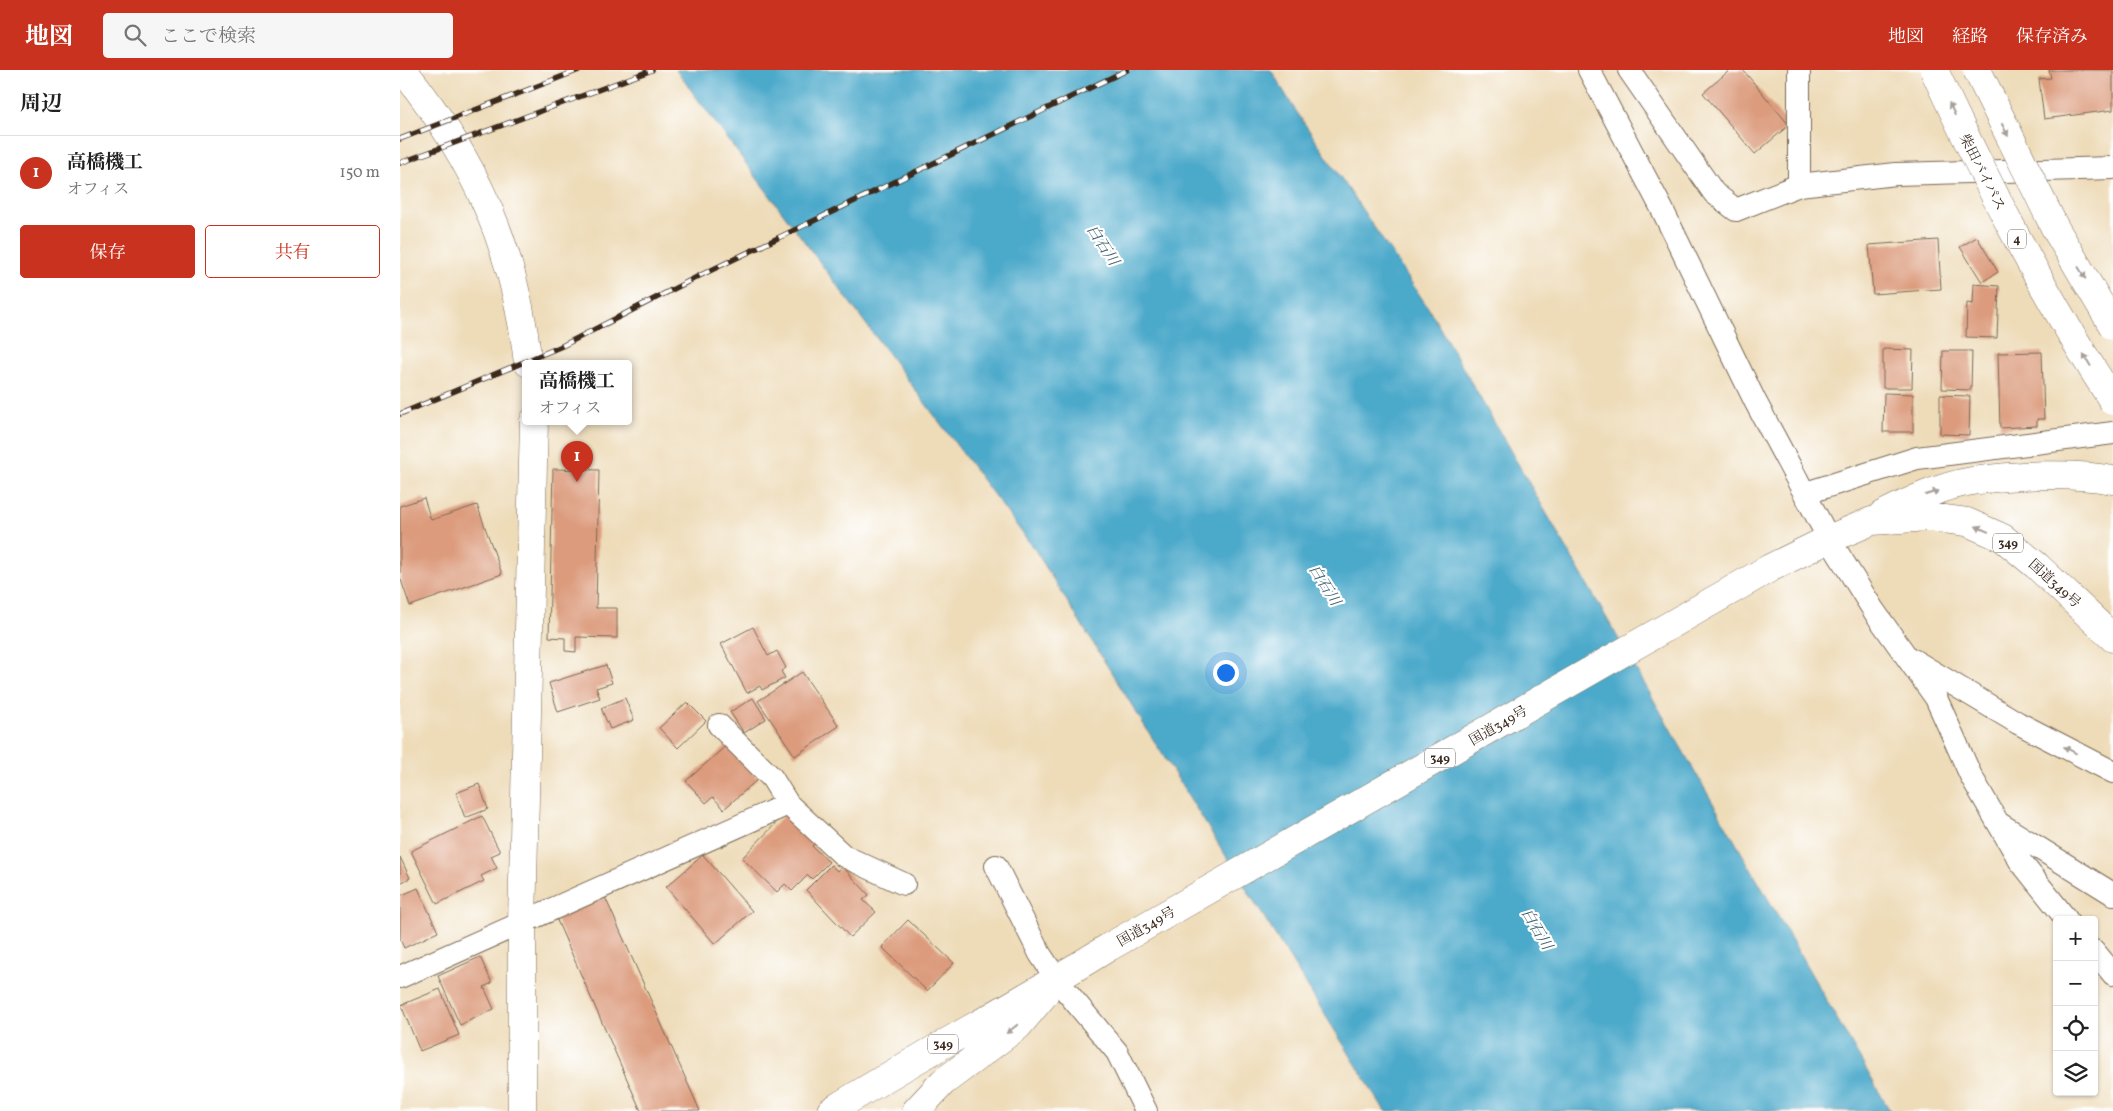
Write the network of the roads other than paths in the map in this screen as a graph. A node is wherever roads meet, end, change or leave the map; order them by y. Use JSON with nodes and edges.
{"nodes":[{"id":1,"x":403,"y":70,"type":"edge"},
{"id":2,"x":1589,"y":70,"type":"edge"},
{"id":3,"x":1629,"y":70,"type":"edge"},
{"id":4,"x":1799,"y":70,"type":"edge"},
{"id":5,"x":1934,"y":70,"type":"edge"},
{"id":6,"x":1977,"y":70,"type":"edge"},
{"id":7,"x":2113,"y":168,"type":"edge"},
{"id":8,"x":1799,"y":184,"type":"junction"},
{"id":9,"x":2113,"y":326,"type":"edge"},
{"id":10,"x":528,"y":360,"type":"edge"},
{"id":11,"x":2113,"y":401,"type":"edge"},
{"id":12,"x":534,"y":425,"type":"edge"},
{"id":13,"x":2113,"y":433,"type":"edge"},
{"id":14,"x":2107,"y":477,"type":"edge"},
{"id":15,"x":1806,"y":494,"type":"junction"},
{"id":16,"x":1872,"y":521,"type":"junction"},
{"id":17,"x":1829,"y":539,"type":"junction"},
{"id":18,"x":2113,"y":638,"type":"edge"},
{"id":19,"x":1905,"y":655,"type":"junction"},
{"id":20,"x":719,"y":725,"type":"dead end"},
{"id":21,"x":2113,"y":772,"type":"edge"},
{"id":22,"x":788,"y":804,"type":"junction"},
{"id":23,"x":1997,"y":822,"type":"junction"},
{"id":24,"x":996,"y":866,"type":"dead end"},
{"id":25,"x":904,"y":884,"type":"dead end"},
{"id":26,"x":2113,"y":894,"type":"edge"},
{"id":27,"x":2064,"y":916,"type":"edge"},
{"id":28,"x":522,"y":922,"type":"junction"},
{"id":29,"x":2098,"y":956,"type":"edge"},
{"id":30,"x":2113,"y":974,"type":"edge"},
{"id":31,"x":400,"y":977,"type":"edge"},
{"id":32,"x":1056,"y":980,"type":"junction"},
{"id":33,"x":522,"y":1111,"type":"edge"},
{"id":34,"x":831,"y":1111,"type":"edge"},
{"id":35,"x":916,"y":1111,"type":"edge"},
{"id":36,"x":1146,"y":1111,"type":"edge"}],
"edges":[{"from":1,"to":10,"type":"main road"},
{"from":2,"to":15,"type":"street"},
{"from":3,"to":8,"type":"street"},
{"from":4,"to":8,"type":"street"},
{"from":11,"to":5,"type":"main road","name":"柴田バイパス","number":"4","one_way":true,"bridge":true},
{"from":6,"to":9,"type":"main road","one_way":true,"bridge":true},
{"from":7,"to":8,"type":"street"},
{"from":12,"to":28,"type":"main road"},
{"from":13,"to":15,"type":"street"},
{"from":16,"to":14,"type":"main road","number":"349","one_way":true},
{"from":15,"to":17,"type":"street"},
{"from":16,"to":17,"type":"main road","name":"国道349号","number":"349"},
{"from":18,"to":16,"type":"main road","name":"国道349号","number":"349","one_way":true},
{"from":17,"to":19,"type":"street"},
{"from":17,"to":32,"type":"main road","name":"国道349号","number":"349"},
{"from":21,"to":19,"type":"street","one_way":true},
{"from":19,"to":23,"type":"street"},
{"from":20,"to":22,"type":"street"},
{"from":22,"to":25,"type":"street"},
{"from":22,"to":28,"type":"street"},
{"from":23,"to":26,"type":"street"},
{"from":23,"to":27,"type":"street"},
{"from":24,"to":32,"type":"street"},
{"from":28,"to":31,"type":"street"},
{"from":28,"to":33,"type":"main road"},
{"from":29,"to":30,"type":"street"},
{"from":32,"to":34,"type":"main road","name":"国道349号","number":"349"},
{"from":32,"to":35,"type":"main road","number":"349","one_way":true},
{"from":32,"to":36,"type":"street"}]}
